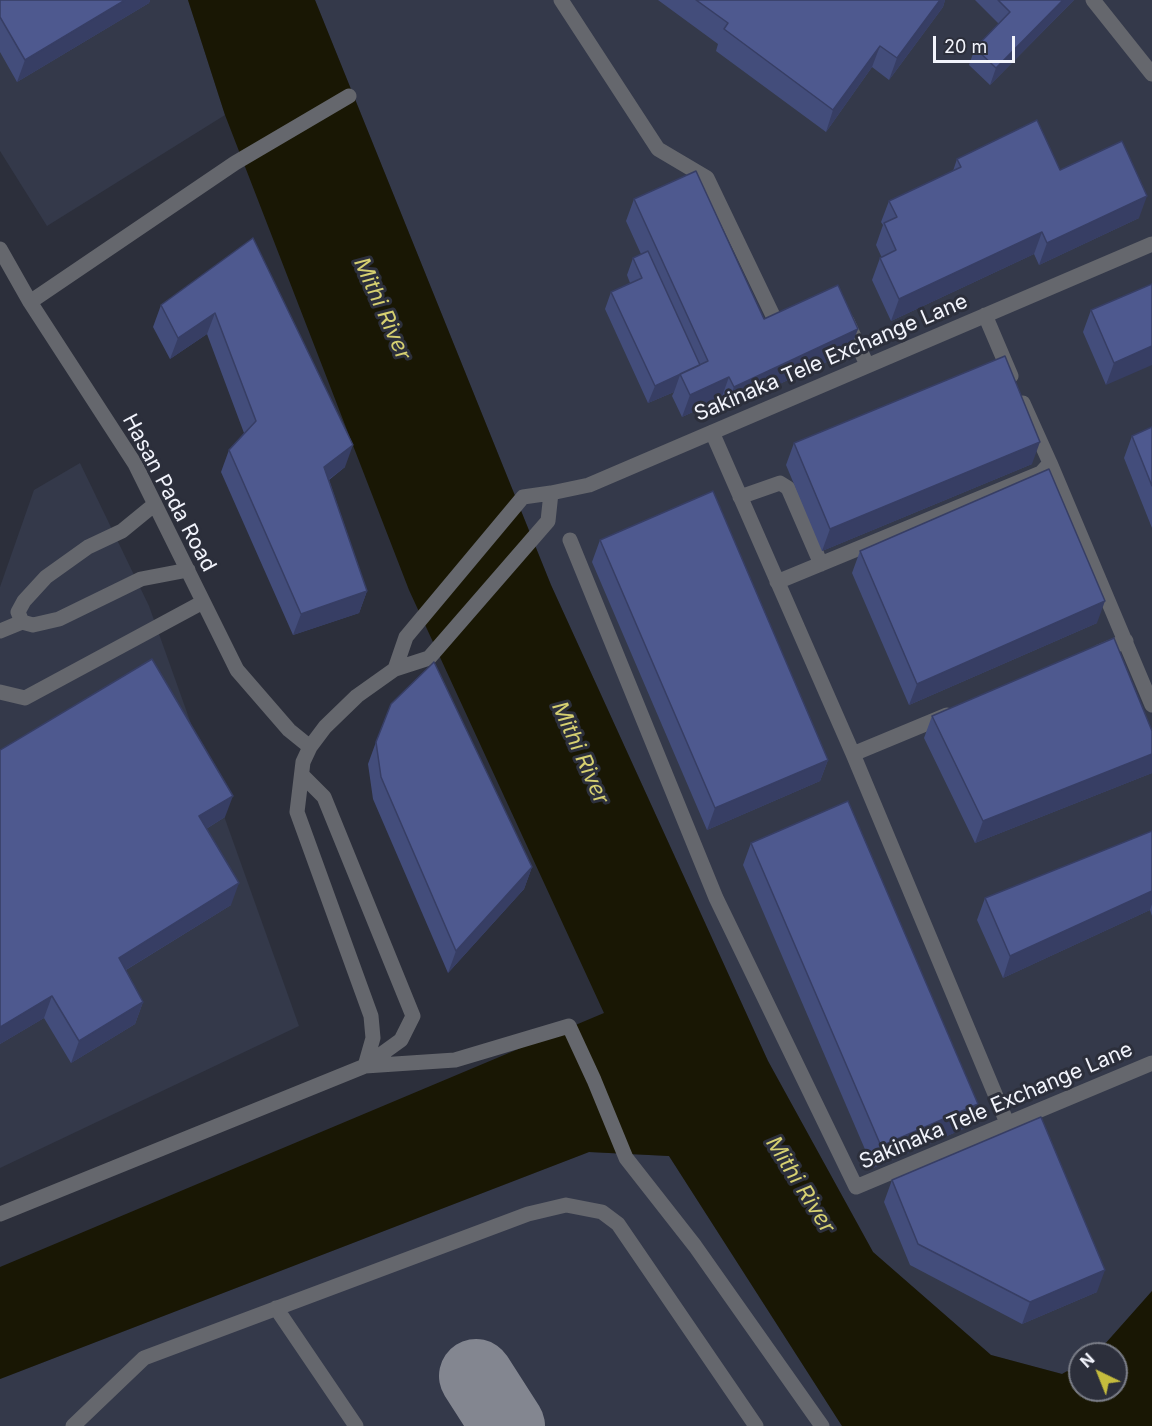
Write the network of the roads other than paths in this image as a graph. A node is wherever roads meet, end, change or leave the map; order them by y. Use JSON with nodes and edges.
{"nodes":[{"id":1,"x":561,"y":0,"type":"edge"},
{"id":2,"x":1093,"y":0,"type":"edge"},
{"id":3,"x":1152,"y":74,"type":"edge"},
{"id":4,"x":350,"y":96,"type":"dead end"},
{"id":5,"x":1152,"y":244,"type":"edge"},
{"id":6,"x":0,"y":249,"type":"edge"},
{"id":7,"x":30,"y":302,"type":"junction"},
{"id":8,"x":841,"y":308,"type":"edge"},
{"id":9,"x":796,"y":314,"type":"edge"},
{"id":10,"x":985,"y":315,"type":"junction"},
{"id":11,"x":867,"y":365,"type":"junction"},
{"id":12,"x":712,"y":432,"type":"junction"},
{"id":13,"x":1050,"y":463,"type":"junction"},
{"id":14,"x":551,"y":493,"type":"junction"},
{"id":15,"x":740,"y":497,"type":"junction"},
{"id":16,"x":155,"y":504,"type":"junction"},
{"id":17,"x":570,"y":540,"type":"dead end"},
{"id":18,"x":821,"y":564,"type":"junction"},
{"id":19,"x":188,"y":570,"type":"junction"},
{"id":20,"x":777,"y":582,"type":"junction"},
{"id":21,"x":203,"y":602,"type":"junction"},
{"id":22,"x":22,"y":622,"type":"junction"},
{"id":23,"x":0,"y":631,"type":"edge"},
{"id":24,"x":1126,"y":641,"type":"junction"},
{"id":25,"x":1082,"y":659,"type":"edge"},
{"id":26,"x":395,"y":669,"type":"junction"},
{"id":27,"x":0,"y":692,"type":"edge"},
{"id":28,"x":1152,"y":705,"type":"edge"},
{"id":29,"x":962,"y":709,"type":"edge"},
{"id":30,"x":310,"y":747,"type":"junction"},
{"id":31,"x":853,"y":754,"type":"junction"},
{"id":32,"x":303,"y":777,"type":"junction"},
{"id":33,"x":1152,"y":1063,"type":"edge"},
{"id":34,"x":365,"y":1066,"type":"junction"},
{"id":35,"x":1008,"y":1125,"type":"junction"},
{"id":36,"x":0,"y":1214,"type":"edge"},
{"id":37,"x":276,"y":1308,"type":"junction"},
{"id":38,"x":73,"y":1426,"type":"edge"},
{"id":39,"x":356,"y":1426,"type":"edge"},
{"id":40,"x":756,"y":1426,"type":"edge"},
{"id":41,"x":822,"y":1426,"type":"edge"}],
"edges":[{"from":1,"to":9,"type":"street"},
{"from":2,"to":3,"type":"street"},
{"from":4,"to":7,"type":"street"},
{"from":5,"to":10,"type":"street","name":"Sakinaka Tele Exchange Lane"},
{"from":6,"to":7,"type":"street","name":"Hasan Pada Road"},
{"from":7,"to":16,"type":"street","name":"Hasan Pada Road"},
{"from":8,"to":11,"type":"street"},
{"from":10,"to":11,"type":"street","name":"Sakinaka Tele Exchange Lane"},
{"from":10,"to":13,"type":"street"},
{"from":11,"to":12,"type":"street","name":"Sakinaka Tele Exchange Lane"},
{"from":12,"to":14,"type":"street","name":"Sakinaka Tele Exchange Lane"},
{"from":12,"to":15,"type":"street"},
{"from":13,"to":18,"type":"street"},
{"from":13,"to":24,"type":"street"},
{"from":14,"to":26,"type":"street","name":"Sakinaka Tele Exchange Lane"},
{"from":14,"to":26,"type":"street"},
{"from":15,"to":18,"type":"street"},
{"from":15,"to":20,"type":"street"},
{"from":16,"to":19,"type":"street","name":"Hasan Pada Road"},
{"from":16,"to":22,"type":"street"},
{"from":17,"to":35,"type":"street","name":"Sakinaka Tele Exchange Lane"},
{"from":18,"to":20,"type":"street"},
{"from":19,"to":21,"type":"street","name":"Hasan Pada Road"},
{"from":19,"to":22,"type":"street"},
{"from":20,"to":31,"type":"street"},
{"from":21,"to":27,"type":"street"},
{"from":21,"to":30,"type":"street","name":"Hasan Pada Road"},
{"from":22,"to":23,"type":"street"},
{"from":24,"to":25,"type":"street"},
{"from":24,"to":28,"type":"street"},
{"from":26,"to":30,"type":"street"},
{"from":29,"to":31,"type":"street"},
{"from":30,"to":32,"type":"street"},
{"from":31,"to":35,"type":"street"},
{"from":32,"to":34,"type":"street"},
{"from":32,"to":34,"type":"street"},
{"from":33,"to":35,"type":"street","name":"Sakinaka Tele Exchange Lane"},
{"from":34,"to":36,"type":"street"},
{"from":34,"to":41,"type":"street"},
{"from":37,"to":38,"type":"street"},
{"from":37,"to":39,"type":"street"},
{"from":37,"to":40,"type":"street"}]}
